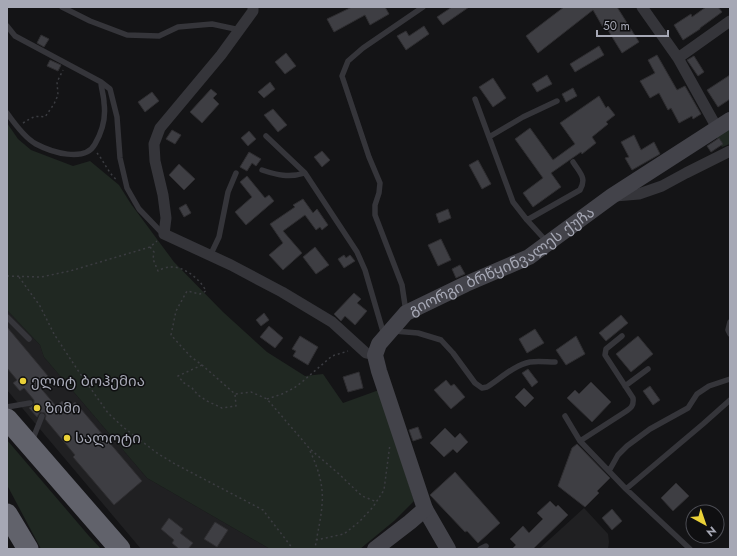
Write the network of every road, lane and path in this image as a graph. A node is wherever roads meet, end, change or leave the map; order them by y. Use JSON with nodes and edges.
{"nodes":[{"id":1,"x":62,"y":7,"type":"edge"},
{"id":2,"x":253,"y":7,"type":"edge"},
{"id":3,"x":423,"y":7,"type":"edge"},
{"id":4,"x":642,"y":7,"type":"edge"},
{"id":5,"x":730,"y":20,"type":"edge"},
{"id":6,"x":7,"y":26,"type":"edge"},
{"id":7,"x":240,"y":30,"type":"junction"},
{"id":8,"x":678,"y":58,"type":"junction"},
{"id":9,"x":64,"y":68,"type":"dead end"},
{"id":10,"x":101,"y":82,"type":"junction"},
{"id":11,"x":475,"y":99,"type":"dead end"},
{"id":12,"x":557,"y":101,"type":"dead end"},
{"id":13,"x":7,"y":113,"type":"edge"},
{"id":14,"x":724,"y":124,"type":"edge"},
{"id":15,"x":18,"y":126,"type":"junction"},
{"id":16,"x":266,"y":136,"type":"dead end"},
{"id":17,"x":489,"y":138,"type":"junction"},
{"id":18,"x":93,"y":148,"type":"junction"},
{"id":19,"x":730,"y":151,"type":"edge"},
{"id":20,"x":573,"y":162,"type":"dead end"},
{"id":21,"x":262,"y":170,"type":"dead end"},
{"id":22,"x":236,"y":173,"type":"dead end"},
{"id":23,"x":305,"y":173,"type":"junction"},
{"id":24,"x":127,"y":188,"type":"junction"},
{"id":25,"x":612,"y":196,"type":"junction"},
{"id":26,"x":527,"y":220,"type":"junction"},
{"id":27,"x":164,"y":234,"type":"junction"},
{"id":28,"x":548,"y":244,"type":"junction"},
{"id":29,"x":150,"y":247,"type":"junction"},
{"id":30,"x":210,"y":256,"type":"junction"},
{"id":31,"x":7,"y":276,"type":"edge"},
{"id":32,"x":19,"y":277,"type":"junction"},
{"id":33,"x":406,"y":313,"type":"junction"},
{"id":34,"x":7,"y":316,"type":"edge"},
{"id":35,"x":730,"y":322,"type":"edge"},
{"id":36,"x":387,"y":334,"type":"junction"},
{"id":37,"x":730,"y":334,"type":"edge"},
{"id":38,"x":622,"y":336,"type":"dead end"},
{"id":39,"x":28,"y":339,"type":"dead end"},
{"id":40,"x":359,"y":346,"type":"junction"},
{"id":41,"x":375,"y":355,"type":"junction"},
{"id":42,"x":555,"y":362,"type":"dead end"},
{"id":43,"x":202,"y":364,"type":"junction"},
{"id":44,"x":648,"y":369,"type":"dead end"},
{"id":45,"x":730,"y":379,"type":"edge"},
{"id":46,"x":625,"y":386,"type":"junction"},
{"id":47,"x":235,"y":394,"type":"junction"},
{"id":48,"x":267,"y":399,"type":"junction"},
{"id":49,"x":730,"y":400,"type":"edge"},
{"id":50,"x":30,"y":403,"type":"dead end"},
{"id":51,"x":7,"y":407,"type":"edge"},
{"id":52,"x":42,"y":416,"type":"dead end"},
{"id":53,"x":565,"y":416,"type":"dead end"},
{"id":54,"x":7,"y":420,"type":"edge"},
{"id":55,"x":580,"y":441,"type":"junction"},
{"id":56,"x":390,"y":442,"type":"dead end"},
{"id":57,"x":30,"y":447,"type":"junction"},
{"id":58,"x":310,"y":449,"type":"junction"},
{"id":59,"x":609,"y":471,"type":"junction"},
{"id":60,"x":626,"y":489,"type":"junction"},
{"id":61,"x":377,"y":502,"type":"junction"},
{"id":62,"x":426,"y":509,"type":"junction"},
{"id":63,"x":7,"y":514,"type":"edge"},
{"id":64,"x":316,"y":540,"type":"junction"},
{"id":65,"x":486,"y":546,"type":"dead end"},
{"id":66,"x":28,"y":549,"type":"edge"},
{"id":67,"x":120,"y":549,"type":"edge"},
{"id":68,"x":293,"y":549,"type":"edge"},
{"id":69,"x":315,"y":549,"type":"edge"},
{"id":70,"x":375,"y":549,"type":"edge"},
{"id":71,"x":448,"y":549,"type":"edge"},
{"id":72,"x":480,"y":549,"type":"edge"},
{"id":73,"x":690,"y":549,"type":"edge"}],
"edges":[{"from":1,"to":7,"type":"lane"},
{"from":2,"to":7,"type":"street"},
{"from":3,"to":33,"type":"lane"},
{"from":4,"to":8,"type":"street"},
{"from":5,"to":8,"type":"street"},
{"from":6,"to":10,"type":"lane"},
{"from":7,"to":27,"type":"street"},
{"from":8,"to":14,"type":"street"},
{"from":9,"to":15,"type":"path"},
{"from":10,"to":18,"type":"lane"},
{"from":10,"to":24,"type":"lane"},
{"from":11,"to":17,"type":"lane"},
{"from":12,"to":17,"type":"lane"},
{"from":13,"to":15,"type":"lane"},
{"from":14,"to":25,"type":"street","name":"გიორგი ბრწყინვალეს ქუჩა"},
{"from":15,"to":18,"type":"lane"},
{"from":16,"to":23,"type":"lane"},
{"from":17,"to":26,"type":"lane"},
{"from":18,"to":24,"type":"path"},
{"from":19,"to":25,"type":"street"},
{"from":20,"to":26,"type":"lane"},
{"from":21,"to":23,"type":"lane"},
{"from":22,"to":30,"type":"lane"},
{"from":23,"to":36,"type":"lane"},
{"from":24,"to":27,"type":"lane"},
{"from":25,"to":28,"type":"street","name":"გიორგი ბრწყინვალეს ქუჩა"},
{"from":26,"to":28,"type":"lane"},
{"from":27,"to":29,"type":"path"},
{"from":27,"to":30,"type":"street"},
{"from":28,"to":33,"type":"street","name":"გიორგი ბრწყინვალეს ქუჩა"},
{"from":29,"to":32,"type":"path"},
{"from":29,"to":43,"type":"path"},
{"from":30,"to":40,"type":"street"},
{"from":31,"to":32,"type":"path"},
{"from":32,"to":68,"type":"path"},
{"from":33,"to":36,"type":"street","name":"გიორგი ბრწყინვალეს ქუჩა"},
{"from":34,"to":39,"type":"lane"},
{"from":35,"to":37,"type":"lane"},
{"from":36,"to":41,"type":"street","name":"გიორგი ბრწყინვალეს ქუჩა"},
{"from":36,"to":42,"type":"lane"},
{"from":38,"to":46,"type":"lane"},
{"from":40,"to":41,"type":"street"},
{"from":40,"to":48,"type":"path"},
{"from":41,"to":62,"type":"street"},
{"from":43,"to":47,"type":"path"},
{"from":43,"to":47,"type":"path"},
{"from":44,"to":46,"type":"lane"},
{"from":45,"to":59,"type":"lane"},
{"from":46,"to":55,"type":"lane"},
{"from":47,"to":48,"type":"path"},
{"from":48,"to":58,"type":"path"},
{"from":49,"to":60,"type":"lane"},
{"from":50,"to":51,"type":"lane"},
{"from":52,"to":57,"type":"lane"},
{"from":53,"to":55,"type":"lane"},
{"from":54,"to":57,"type":"highway"},
{"from":55,"to":59,"type":"lane"},
{"from":56,"to":61,"type":"path"},
{"from":57,"to":67,"type":"highway"},
{"from":58,"to":61,"type":"path"},
{"from":58,"to":64,"type":"path"},
{"from":59,"to":60,"type":"lane"},
{"from":60,"to":73,"type":"lane"},
{"from":61,"to":64,"type":"path"},
{"from":62,"to":70,"type":"street"},
{"from":62,"to":71,"type":"street"},
{"from":63,"to":66,"type":"highway"},
{"from":64,"to":69,"type":"path"},
{"from":65,"to":72,"type":"lane"}]}
